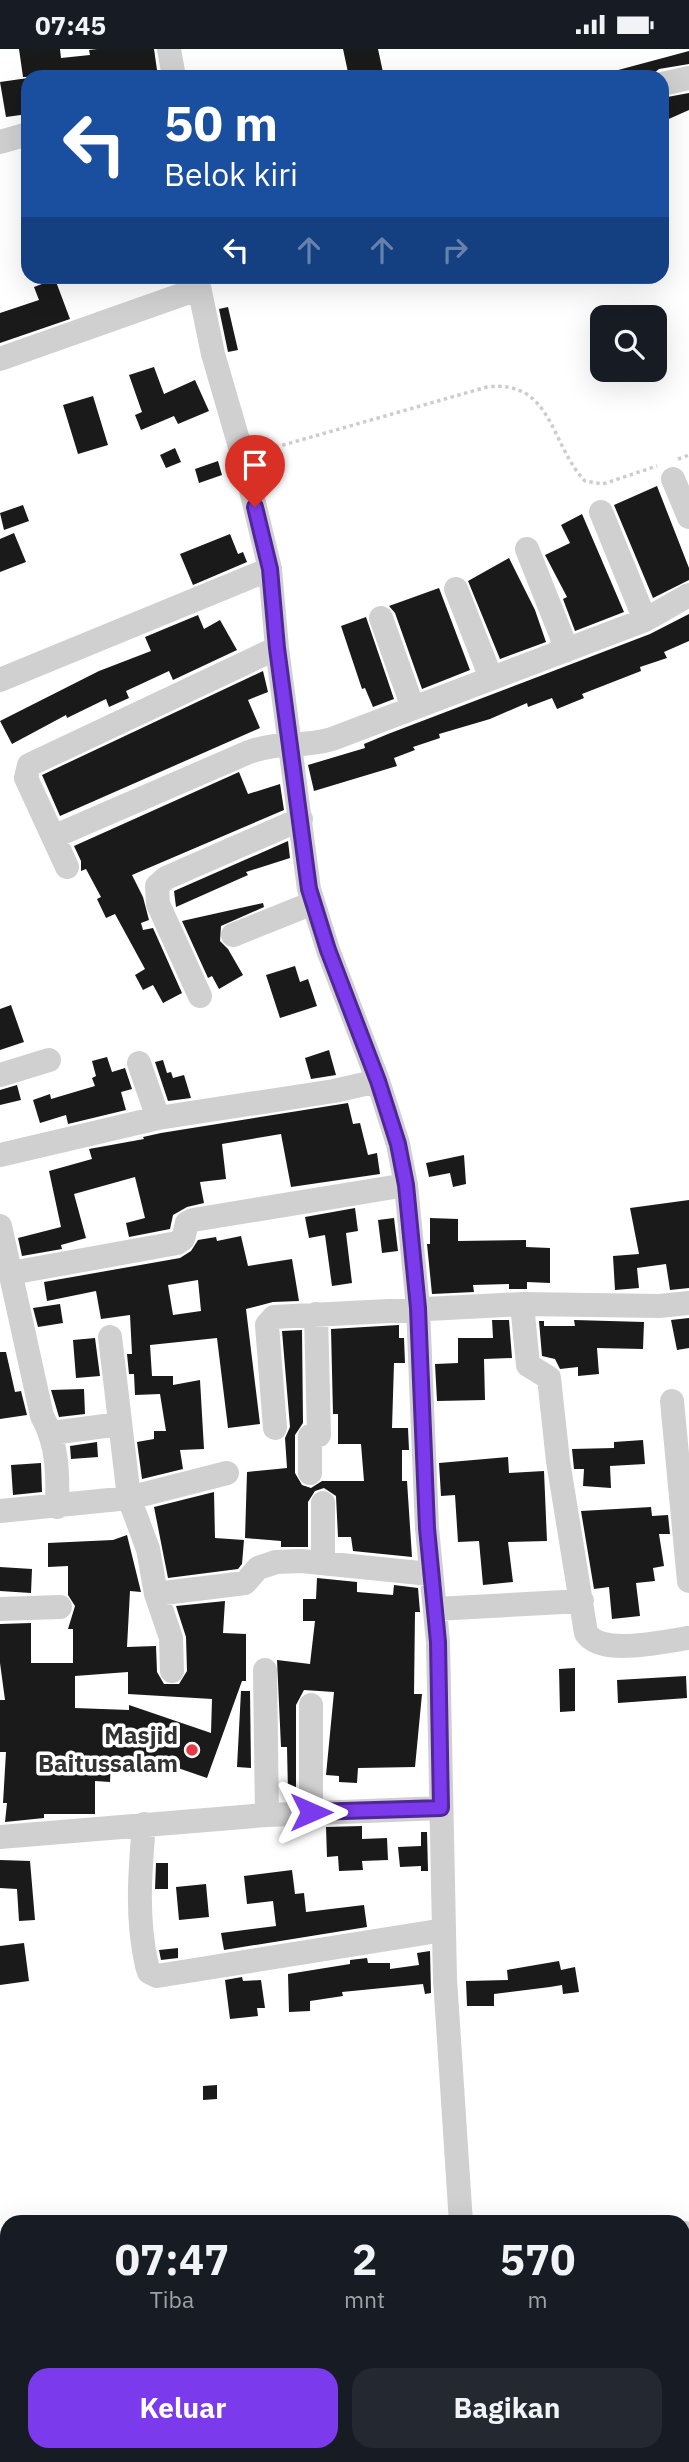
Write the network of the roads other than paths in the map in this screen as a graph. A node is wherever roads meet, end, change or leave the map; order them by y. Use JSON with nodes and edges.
{"nodes":[{"id":1,"x":174,"y":50,"type":"edge"},
{"id":2,"x":174,"y":70,"type":"edge"},
{"id":3,"x":689,"y":78,"type":"edge"},
{"id":4,"x":669,"y":83,"type":"edge"},
{"id":5,"x":21,"y":136,"type":"edge"},
{"id":6,"x":0,"y":142,"type":"edge"},
{"id":7,"x":194,"y":284,"type":"edge"},
{"id":8,"x":197,"y":284,"type":"edge"},
{"id":9,"x":0,"y":359,"type":"edge"},
{"id":10,"x":671,"y":467,"type":"road end"},
{"id":11,"x":601,"y":512,"type":"dead end"},
{"id":12,"x":689,"y":517,"type":"edge"},
{"id":13,"x":527,"y":549,"type":"dead end"},
{"id":14,"x":270,"y":569,"type":"junction"},
{"id":15,"x":456,"y":589,"type":"dead end"},
{"id":16,"x":689,"y":595,"type":"edge"},
{"id":17,"x":381,"y":618,"type":"dead end"},
{"id":18,"x":645,"y":620,"type":"junction"},
{"id":19,"x":277,"y":648,"type":"junction"},
{"id":20,"x":567,"y":650,"type":"junction"},
{"id":21,"x":491,"y":678,"type":"junction"},
{"id":22,"x":0,"y":680,"type":"edge"},
{"id":23,"x":413,"y":708,"type":"junction"},
{"id":24,"x":290,"y":743,"type":"junction"},
{"id":25,"x":301,"y":818,"type":"junction"},
{"id":26,"x":53,"y":837,"type":"junction"},
{"id":27,"x":67,"y":867,"type":"dead end"},
{"id":28,"x":313,"y":903,"type":"junction"},
{"id":29,"x":233,"y":935,"type":"dead end"},
{"id":30,"x":200,"y":996,"type":"dead end"},
{"id":31,"x":49,"y":1060,"type":"dead end"},
{"id":32,"x":139,"y":1063,"type":"dead end"},
{"id":33,"x":0,"y":1075,"type":"edge"},
{"id":34,"x":378,"y":1081,"type":"junction"},
{"id":35,"x":158,"y":1118,"type":"junction"},
{"id":36,"x":0,"y":1155,"type":"edge"},
{"id":37,"x":406,"y":1185,"type":"junction"},
{"id":38,"x":0,"y":1226,"type":"edge"},
{"id":39,"x":11,"y":1273,"type":"junction"},
{"id":40,"x":689,"y":1303,"type":"edge"},
{"id":41,"x":522,"y":1304,"type":"junction"},
{"id":42,"x":418,"y":1308,"type":"junction"},
{"id":43,"x":316,"y":1314,"type":"junction"},
{"id":44,"x":110,"y":1337,"type":"dead end"},
{"id":45,"x":672,"y":1401,"type":"dead end"},
{"id":46,"x":120,"y":1423,"type":"junction"},
{"id":47,"x":275,"y":1428,"type":"dead end"},
{"id":48,"x":52,"y":1433,"type":"junction"},
{"id":49,"x":227,"y":1473,"type":"dead end"},
{"id":50,"x":310,"y":1473,"type":"dead end"},
{"id":51,"x":129,"y":1498,"type":"junction"},
{"id":52,"x":323,"y":1503,"type":"dead end"},
{"id":53,"x":57,"y":1507,"type":"junction"},
{"id":54,"x":0,"y":1511,"type":"edge"},
{"id":55,"x":323,"y":1563,"type":"junction"},
{"id":56,"x":430,"y":1574,"type":"junction"},
{"id":57,"x":689,"y":1581,"type":"edge"},
{"id":58,"x":156,"y":1594,"type":"junction"},
{"id":59,"x":582,"y":1601,"type":"junction"},
{"id":60,"x":60,"y":1607,"type":"dead end"},
{"id":61,"x":0,"y":1609,"type":"edge"},
{"id":62,"x":435,"y":1609,"type":"junction"},
{"id":63,"x":689,"y":1638,"type":"edge"},
{"id":64,"x":265,"y":1670,"type":"dead end"},
{"id":65,"x":172,"y":1671,"type":"dead end"},
{"id":66,"x":311,"y":1705,"type":"dead end"},
{"id":67,"x":441,"y":1808,"type":"junction"},
{"id":68,"x":311,"y":1812,"type":"junction"},
{"id":69,"x":267,"y":1815,"type":"junction"},
{"id":70,"x":144,"y":1824,"type":"junction"},
{"id":71,"x":0,"y":1837,"type":"edge"},
{"id":72,"x":444,"y":1930,"type":"junction"},
{"id":73,"x":460,"y":2215,"type":"edge"}],
"edges":[{"from":1,"to":2,"type":"street"},
{"from":3,"to":4,"type":"street"},
{"from":5,"to":6,"type":"street"},
{"from":7,"to":9,"type":"street"},
{"from":8,"to":14,"type":"street"},
{"from":10,"to":12,"type":"street"},
{"from":11,"to":18,"type":"street"},
{"from":13,"to":20,"type":"street"},
{"from":14,"to":19,"type":"street"},
{"from":14,"to":22,"type":"street"},
{"from":15,"to":21,"type":"street"},
{"from":16,"to":18,"type":"street"},
{"from":17,"to":23,"type":"street"},
{"from":18,"to":20,"type":"street"},
{"from":19,"to":24,"type":"street"},
{"from":19,"to":26,"type":"street"},
{"from":20,"to":21,"type":"street"},
{"from":21,"to":23,"type":"street"},
{"from":23,"to":24,"type":"street"},
{"from":24,"to":25,"type":"street"},
{"from":24,"to":26,"type":"street"},
{"from":25,"to":28,"type":"street"},
{"from":25,"to":30,"type":"street"},
{"from":26,"to":27,"type":"street"},
{"from":28,"to":29,"type":"street"},
{"from":28,"to":34,"type":"street"},
{"from":31,"to":33,"type":"street"},
{"from":32,"to":35,"type":"street"},
{"from":34,"to":35,"type":"street"},
{"from":34,"to":37,"type":"street"},
{"from":35,"to":36,"type":"street"},
{"from":37,"to":39,"type":"street"},
{"from":37,"to":42,"type":"street"},
{"from":38,"to":39,"type":"street"},
{"from":39,"to":48,"type":"street"},
{"from":40,"to":41,"type":"street"},
{"from":41,"to":42,"type":"street"},
{"from":41,"to":59,"type":"street"},
{"from":42,"to":43,"type":"street"},
{"from":42,"to":56,"type":"street"},
{"from":43,"to":47,"type":"street"},
{"from":43,"to":50,"type":"street"},
{"from":44,"to":46,"type":"street"},
{"from":45,"to":57,"type":"street"},
{"from":46,"to":48,"type":"street"},
{"from":46,"to":51,"type":"street"},
{"from":48,"to":53,"type":"street"},
{"from":49,"to":51,"type":"street"},
{"from":51,"to":53,"type":"street"},
{"from":51,"to":58,"type":"street"},
{"from":52,"to":55,"type":"street"},
{"from":53,"to":54,"type":"street"},
{"from":55,"to":56,"type":"street"},
{"from":55,"to":58,"type":"street"},
{"from":56,"to":62,"type":"street"},
{"from":58,"to":65,"type":"street"},
{"from":59,"to":62,"type":"street"},
{"from":59,"to":63,"type":"street"},
{"from":60,"to":61,"type":"street"},
{"from":62,"to":67,"type":"street"},
{"from":64,"to":69,"type":"street"},
{"from":66,"to":68,"type":"street"},
{"from":67,"to":68,"type":"street"},
{"from":67,"to":72,"type":"street"},
{"from":68,"to":69,"type":"street"},
{"from":69,"to":70,"type":"street"},
{"from":70,"to":71,"type":"street"},
{"from":70,"to":72,"type":"street"},
{"from":72,"to":73,"type":"street"}]}
